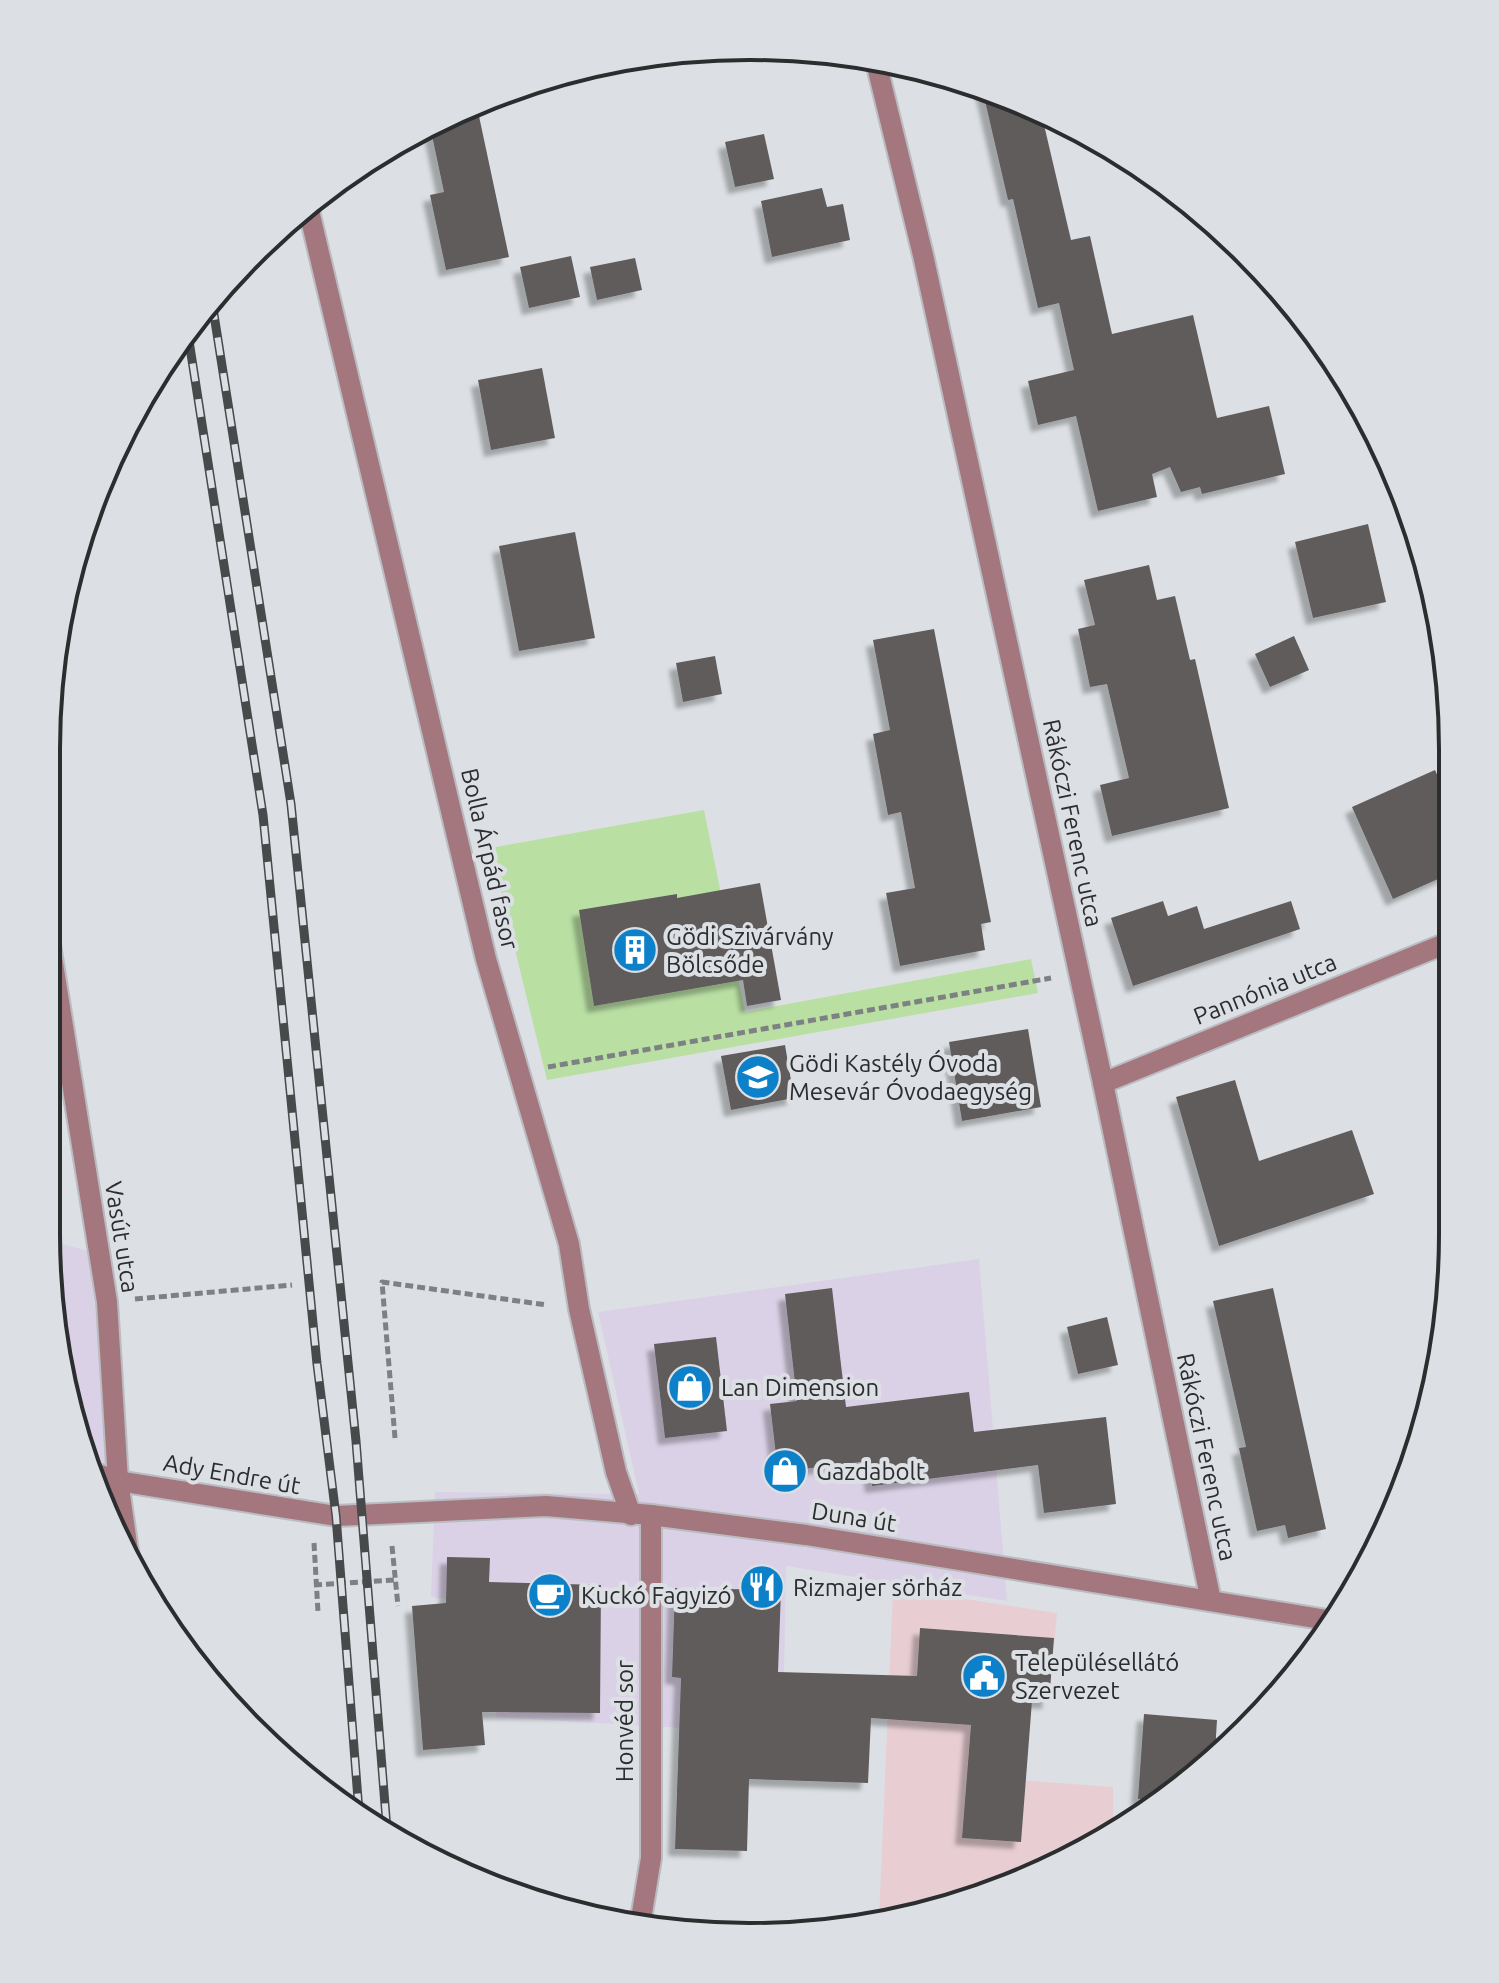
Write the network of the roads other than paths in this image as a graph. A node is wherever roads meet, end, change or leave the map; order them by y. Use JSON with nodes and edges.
{"nodes":[{"id":1,"x":878,"y":72,"type":"edge"},
{"id":2,"x":311,"y":218,"type":"edge"},
{"id":3,"x":1439,"y":946,"type":"edge"},
{"id":4,"x":60,"y":1007,"type":"edge"},
{"id":5,"x":1103,"y":1083,"type":"junction"},
{"id":6,"x":105,"y":1477,"type":"edge"},
{"id":7,"x":118,"y":1481,"type":"junction"},
{"id":8,"x":362,"y":1515,"type":"joint"},
{"id":9,"x":641,"y":1515,"type":"junction"},
{"id":10,"x":124,"y":1523,"type":"edge"},
{"id":11,"x":1211,"y":1601,"type":"junction"},
{"id":12,"x":1321,"y":1619,"type":"edge"},
{"id":13,"x":642,"y":1914,"type":"edge"}],
"edges":[{"from":1,"to":5,"type":"street","name":"Rákóczi Ferenc utca"},
{"from":2,"to":9,"type":"street","name":"Bolla Árpád fasor"},
{"from":3,"to":5,"type":"street","name":"Pannónia utca"},
{"from":4,"to":7,"type":"street","name":"Vasút utca"},
{"from":5,"to":11,"type":"street","name":"Rákóczi Ferenc utca"},
{"from":6,"to":7,"type":"street","name":"Ady Endre út"},
{"from":7,"to":8,"type":"street","name":"Ady Endre út"},
{"from":7,"to":10,"type":"street","name":"Vasút utca"},
{"from":8,"to":9,"type":"street","name":"Duna út"},
{"from":9,"to":11,"type":"street","name":"Duna út"},
{"from":9,"to":13,"type":"street","name":"Honvéd sor"},
{"from":11,"to":12,"type":"street","name":"Duna út"}]}
